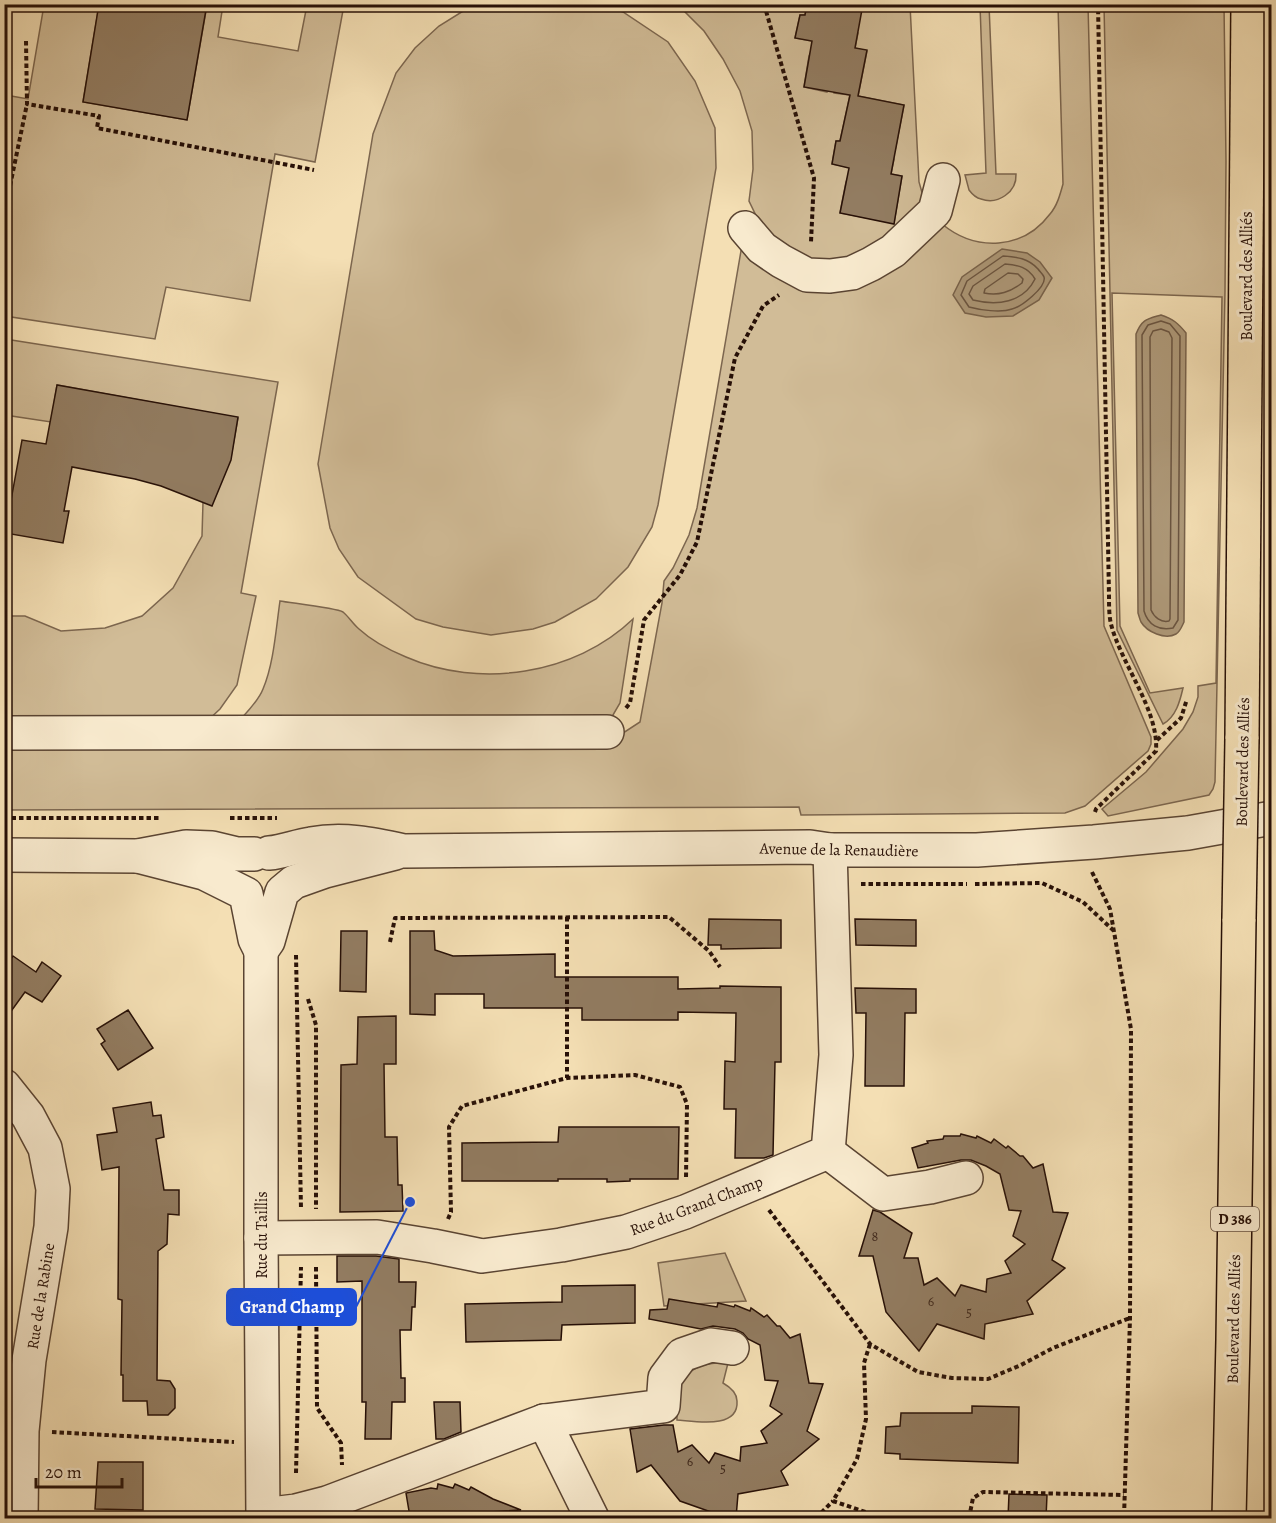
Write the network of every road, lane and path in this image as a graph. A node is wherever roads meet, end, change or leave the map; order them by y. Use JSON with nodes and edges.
{"nodes":[{"id":1,"x":764,"y":4,"type":"edge"},
{"id":2,"x":1098,"y":4,"type":"edge"},
{"id":3,"x":1248,"y":4,"type":"edge"},
{"id":4,"x":26,"y":41,"type":"dead end"},
{"id":5,"x":27,"y":104,"type":"junction"},
{"id":6,"x":314,"y":170,"type":"dead end"},
{"id":7,"x":943,"y":180,"type":"dead end"},
{"id":8,"x":4,"y":215,"type":"edge"},
{"id":9,"x":745,"y":228,"type":"dead end"},
{"id":10,"x":807,"y":275,"type":"junction"},
{"id":11,"x":1187,"y":699,"type":"dead end"},
{"id":12,"x":607,"y":732,"type":"joint"},
{"id":13,"x":4,"y":733,"type":"edge"},
{"id":14,"x":1157,"y":740,"type":"junction"},
{"id":15,"x":1272,"y":818,"type":"edge"},
{"id":16,"x":1094,"y":842,"type":"junction"},
{"id":17,"x":830,"y":850,"type":"junction"},
{"id":18,"x":404,"y":851,"type":"junction"},
{"id":19,"x":262,"y":854,"type":"junction"},
{"id":20,"x":4,"y":855,"type":"edge"},
{"id":21,"x":138,"y":856,"type":"junction"},
{"id":22,"x":831,"y":884,"type":"junction"},
{"id":23,"x":282,"y":892,"type":"junction"},
{"id":24,"x":246,"y":894,"type":"junction"},
{"id":25,"x":567,"y":917,"type":"junction"},
{"id":26,"x":1114,"y":931,"type":"junction"},
{"id":27,"x":390,"y":942,"type":"dead end"},
{"id":28,"x":261,"y":951,"type":"junction"},
{"id":29,"x":296,"y":952,"type":"dead end"},
{"id":30,"x":720,"y":967,"type":"dead end"},
{"id":31,"x":567,"y":1078,"type":"junction"},
{"id":32,"x":4,"y":1086,"type":"edge"},
{"id":33,"x":828,"y":1152,"type":"junction"},
{"id":34,"x":966,"y":1178,"type":"dead end"},
{"id":35,"x":751,"y":1185,"type":"junction"},
{"id":36,"x":686,"y":1212,"type":"junction"},
{"id":37,"x":261,"y":1238,"type":"junction"},
{"id":38,"x":301,"y":1238,"type":"junction"},
{"id":39,"x":433,"y":1246,"type":"junction"},
{"id":40,"x":1130,"y":1318,"type":"junction"},
{"id":41,"x":870,"y":1344,"type":"junction"},
{"id":42,"x":732,"y":1348,"type":"dead end"},
{"id":43,"x":544,"y":1421,"type":"junction"},
{"id":44,"x":22,"y":1431,"type":"junction"},
{"id":45,"x":240,"y":1443,"type":"dead end"},
{"id":46,"x":1124,"y":1495,"type":"junction"},
{"id":47,"x":833,"y":1501,"type":"junction"},
{"id":48,"x":339,"y":1510,"type":"edge"},
{"id":49,"x":296,"y":1511,"type":"junction"},
{"id":50,"x":263,"y":1517,"type":"edge"},
{"id":51,"x":21,"y":1518,"type":"edge"},
{"id":52,"x":592,"y":1518,"type":"edge"},
{"id":53,"x":816,"y":1518,"type":"edge"},
{"id":54,"x":883,"y":1518,"type":"edge"},
{"id":55,"x":969,"y":1518,"type":"edge"},
{"id":56,"x":1124,"y":1518,"type":"edge"},
{"id":57,"x":1229,"y":1518,"type":"edge"}],
"edges":[{"from":1,"to":10,"type":"path"},
{"from":2,"to":14,"type":"path"},
{"from":3,"to":57,"type":"main road","name":"Boulevard des Alliés","number":"D 386","bridge":true},
{"from":4,"to":5,"type":"path"},
{"from":5,"to":6,"type":"path"},
{"from":5,"to":8,"type":"path"},
{"from":7,"to":10,"type":"street"},
{"from":9,"to":10,"type":"street"},
{"from":10,"to":12,"type":"path"},
{"from":11,"to":14,"type":"path"},
{"from":12,"to":13,"type":"street"},
{"from":14,"to":16,"type":"path"},
{"from":15,"to":16,"type":"street","name":"Avenue de la Renaudière"},
{"from":16,"to":17,"type":"street","name":"Avenue de la Renaudière"},
{"from":16,"to":26,"type":"path"},
{"from":17,"to":18,"type":"street","name":"Avenue de la Renaudière"},
{"from":17,"to":22,"type":"street"},
{"from":18,"to":19,"type":"street","name":"Avenue de la Renaudière"},
{"from":18,"to":23,"type":"street","name":"Avenue de la Renaudière"},
{"from":19,"to":21,"type":"street","name":"Avenue de la Renaudière"},
{"from":19,"to":23,"type":"street"},
{"from":19,"to":24,"type":"street"},
{"from":20,"to":21,"type":"street","name":"Avenue de la Renaudière"},
{"from":21,"to":24,"type":"street","name":"Avenue de la Renaudière"},
{"from":22,"to":26,"type":"path"},
{"from":22,"to":33,"type":"street"},
{"from":23,"to":24,"type":"street","name":"Avenue de la Renaudière"},
{"from":23,"to":28,"type":"street","name":"Rue du Taillis"},
{"from":24,"to":28,"type":"street","name":"Rue du Taillis"},
{"from":25,"to":27,"type":"path"},
{"from":25,"to":30,"type":"path"},
{"from":25,"to":31,"type":"path"},
{"from":26,"to":40,"type":"path"},
{"from":28,"to":37,"type":"street","name":"Rue du Taillis"},
{"from":29,"to":38,"type":"path"},
{"from":31,"to":36,"type":"path"},
{"from":31,"to":39,"type":"path"},
{"from":32,"to":44,"type":"street","name":"Rue de la Rabine"},
{"from":33,"to":34,"type":"street"},
{"from":33,"to":35,"type":"street","name":"Rue du Grand Champ"},
{"from":35,"to":36,"type":"street","name":"Rue du Grand Champ"},
{"from":35,"to":41,"type":"path"},
{"from":36,"to":39,"type":"street","name":"Rue du Grand Champ"},
{"from":37,"to":38,"type":"street","name":"Rue du Grand Champ"},
{"from":37,"to":50,"type":"street","name":"Rue du Taillis"},
{"from":38,"to":39,"type":"street","name":"Rue du Grand Champ"},
{"from":38,"to":49,"type":"path"},
{"from":40,"to":41,"type":"path"},
{"from":40,"to":46,"type":"path"},
{"from":41,"to":47,"type":"path"},
{"from":42,"to":43,"type":"street"},
{"from":43,"to":48,"type":"street"},
{"from":43,"to":52,"type":"street"},
{"from":44,"to":45,"type":"path"},
{"from":44,"to":51,"type":"street","name":"Rue de la Rabine"},
{"from":46,"to":55,"type":"path"},
{"from":46,"to":56,"type":"path"},
{"from":47,"to":53,"type":"path"},
{"from":47,"to":54,"type":"path"},
{"from":48,"to":49,"type":"street"},
{"from":49,"to":50,"type":"street"}]}
